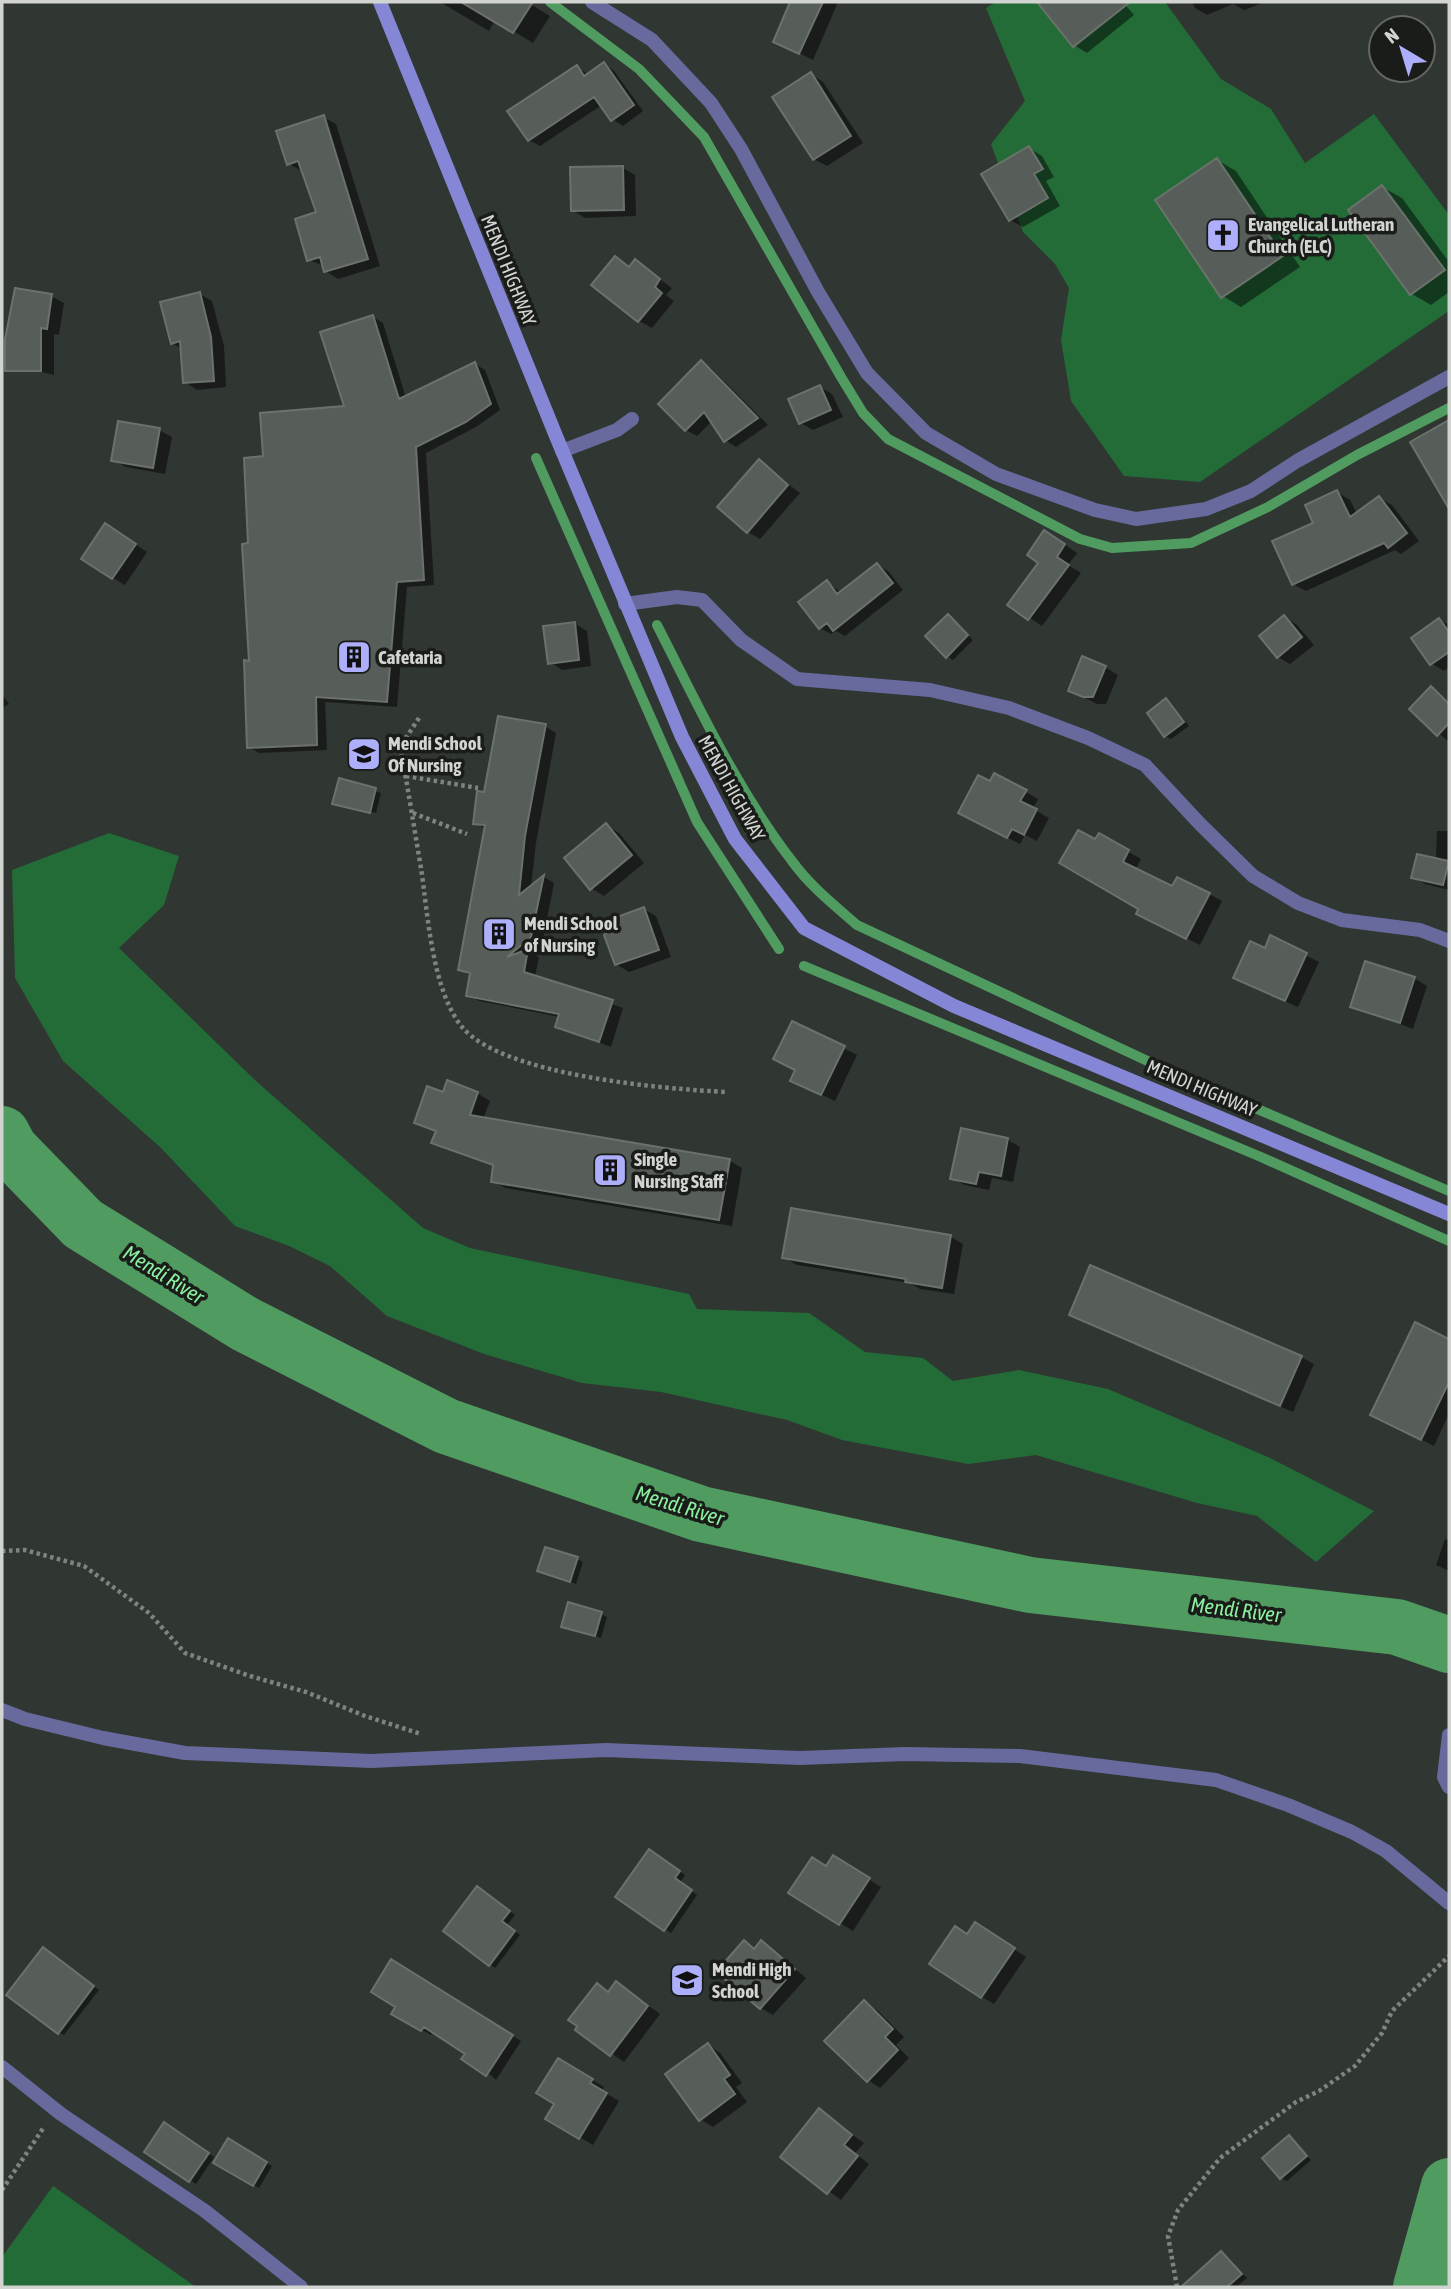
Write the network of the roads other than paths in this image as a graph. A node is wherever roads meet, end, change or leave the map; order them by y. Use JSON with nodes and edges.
{"nodes":[{"id":1,"x":380,"y":2,"type":"edge"},
{"id":2,"x":592,"y":2,"type":"edge"},
{"id":3,"x":1449,"y":377,"type":"edge"},
{"id":4,"x":632,"y":419,"type":"dead end"},
{"id":5,"x":562,"y":451,"type":"junction"},
{"id":6,"x":625,"y":604,"type":"junction"},
{"id":7,"x":1449,"y":941,"type":"edge"},
{"id":8,"x":1449,"y":1214,"type":"edge"},
{"id":9,"x":2,"y":1710,"type":"edge"},
{"id":10,"x":1449,"y":1737,"type":"edge"},
{"id":11,"x":1449,"y":1787,"type":"edge"},
{"id":12,"x":1449,"y":1903,"type":"edge"},
{"id":13,"x":2,"y":2067,"type":"edge"},
{"id":14,"x":302,"y":2287,"type":"edge"}],
"edges":[{"from":1,"to":5,"type":"main road","name":"MENDI HIGHWAY"},
{"from":2,"to":3,"type":"street"},
{"from":4,"to":5,"type":"street"},
{"from":5,"to":6,"type":"main road","name":"MENDI HIGHWAY"},
{"from":6,"to":7,"type":"street"},
{"from":6,"to":8,"type":"main road","name":"MENDI HIGHWAY"},
{"from":9,"to":12,"type":"street"},
{"from":10,"to":11,"type":"street"},
{"from":13,"to":14,"type":"street"}]}
